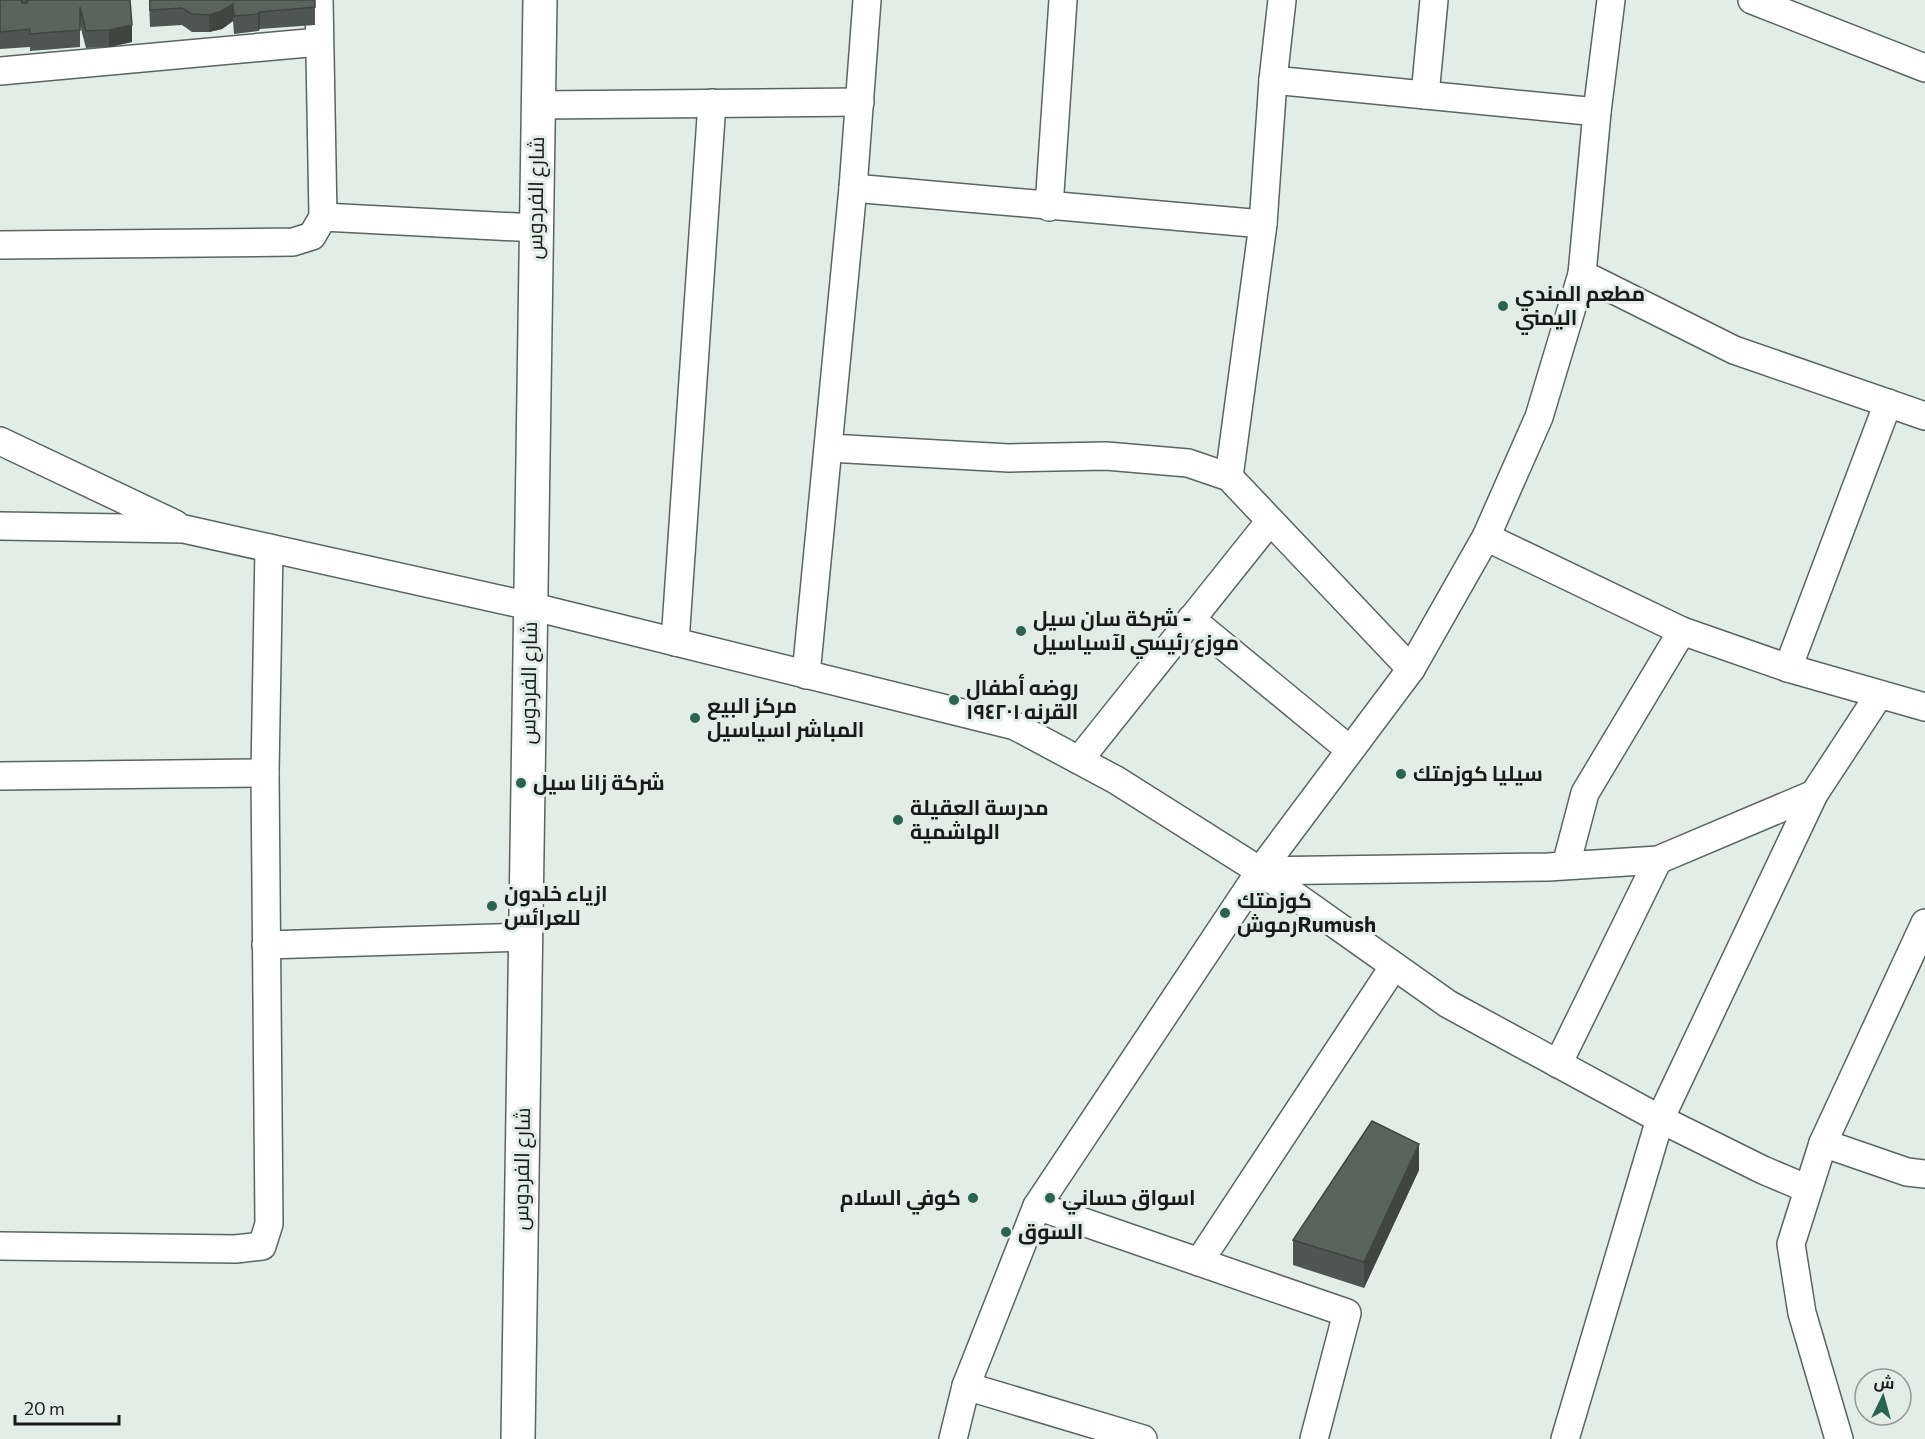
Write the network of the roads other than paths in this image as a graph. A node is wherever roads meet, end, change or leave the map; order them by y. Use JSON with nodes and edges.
{"nodes":[{"id":1,"x":319,"y":0,"type":"edge"},
{"id":2,"x":540,"y":0,"type":"edge"},
{"id":3,"x":867,"y":0,"type":"edge"},
{"id":4,"x":1063,"y":0,"type":"edge"},
{"id":5,"x":1282,"y":0,"type":"edge"},
{"id":6,"x":1434,"y":0,"type":"edge"},
{"id":7,"x":1611,"y":0,"type":"edge"},
{"id":8,"x":1752,"y":0,"type":"edge"},
{"id":9,"x":319,"y":42,"type":"junction"},
{"id":10,"x":1925,"y":68,"type":"edge"},
{"id":11,"x":0,"y":71,"type":"edge"},
{"id":12,"x":1273,"y":80,"type":"junction"},
{"id":13,"x":1425,"y":95,"type":"junction"},
{"id":14,"x":860,"y":102,"type":"junction"},
{"id":15,"x":712,"y":103,"type":"junction"},
{"id":16,"x":538,"y":105,"type":"junction"},
{"id":17,"x":1597,"y":112,"type":"junction"},
{"id":18,"x":853,"y":188,"type":"junction"},
{"id":19,"x":1048,"y":207,"type":"junction"},
{"id":20,"x":323,"y":218,"type":"junction"},
{"id":21,"x":1263,"y":224,"type":"junction"},
{"id":22,"x":536,"y":228,"type":"junction"},
{"id":23,"x":0,"y":245,"type":"edge"},
{"id":24,"x":1582,"y":274,"type":"junction"},
{"id":25,"x":1888,"y":403,"type":"junction"},
{"id":26,"x":1925,"y":416,"type":"edge"},
{"id":27,"x":0,"y":441,"type":"edge"},
{"id":28,"x":829,"y":448,"type":"junction"},
{"id":29,"x":1228,"y":477,"type":"junction"},
{"id":30,"x":1270,"y":521,"type":"junction"},
{"id":31,"x":0,"y":526,"type":"edge"},
{"id":32,"x":184,"y":529,"type":"junction"},
{"id":33,"x":1486,"y":537,"type":"junction"},
{"id":34,"x":269,"y":548,"type":"junction"},
{"id":35,"x":530,"y":606,"type":"junction"},
{"id":36,"x":1191,"y":619,"type":"junction"},
{"id":37,"x":1682,"y":631,"type":"junction"},
{"id":38,"x":675,"y":642,"type":"junction"},
{"id":39,"x":1788,"y":668,"type":"junction"},
{"id":40,"x":1411,"y":669,"type":"junction"},
{"id":41,"x":806,"y":675,"type":"junction"},
{"id":42,"x":1879,"y":695,"type":"junction"},
{"id":43,"x":1925,"y":707,"type":"edge"},
{"id":44,"x":1350,"y":750,"type":"junction"},
{"id":45,"x":1079,"y":760,"type":"junction"},
{"id":46,"x":265,"y":773,"type":"junction"},
{"id":47,"x":0,"y":776,"type":"edge"},
{"id":48,"x":1814,"y":794,"type":"junction"},
{"id":49,"x":1658,"y":860,"type":"junction"},
{"id":50,"x":1566,"y":865,"type":"junction"},
{"id":51,"x":1260,"y":871,"type":"junction"},
{"id":52,"x":1925,"y":923,"type":"edge"},
{"id":53,"x":525,"y":937,"type":"junction"},
{"id":54,"x":266,"y":945,"type":"junction"},
{"id":55,"x":1394,"y":966,"type":"junction"},
{"id":56,"x":1558,"y":1064,"type":"junction"},
{"id":57,"x":1660,"y":1119,"type":"junction"},
{"id":58,"x":1823,"y":1143,"type":"junction"},
{"id":59,"x":1925,"y":1174,"type":"edge"},
{"id":60,"x":1808,"y":1188,"type":"junction"},
{"id":61,"x":1037,"y":1206,"type":"junction"},
{"id":62,"x":0,"y":1246,"type":"edge"},
{"id":63,"x":1198,"y":1262,"type":"junction"},
{"id":64,"x":966,"y":1386,"type":"junction"},
{"id":65,"x":518,"y":1439,"type":"edge"},
{"id":66,"x":953,"y":1439,"type":"edge"},
{"id":67,"x":1143,"y":1439,"type":"edge"},
{"id":68,"x":1314,"y":1439,"type":"edge"},
{"id":69,"x":1564,"y":1439,"type":"edge"},
{"id":70,"x":1839,"y":1439,"type":"edge"}],
"edges":[{"from":1,"to":9,"type":"street"},
{"from":2,"to":16,"type":"street","name":"شارع الفردوس"},
{"from":3,"to":14,"type":"street"},
{"from":4,"to":19,"type":"street"},
{"from":5,"to":12,"type":"street"},
{"from":6,"to":13,"type":"street"},
{"from":7,"to":17,"type":"street"},
{"from":8,"to":10,"type":"street"},
{"from":9,"to":11,"type":"street"},
{"from":9,"to":20,"type":"street"},
{"from":12,"to":13,"type":"street"},
{"from":12,"to":21,"type":"street"},
{"from":13,"to":17,"type":"street"},
{"from":14,"to":15,"type":"street"},
{"from":14,"to":18,"type":"street"},
{"from":15,"to":16,"type":"street"},
{"from":15,"to":38,"type":"street"},
{"from":16,"to":22,"type":"street","name":"شارع الفردوس"},
{"from":17,"to":24,"type":"street"},
{"from":18,"to":19,"type":"street"},
{"from":18,"to":28,"type":"street"},
{"from":19,"to":21,"type":"street"},
{"from":20,"to":22,"type":"street"},
{"from":20,"to":23,"type":"street"},
{"from":21,"to":29,"type":"street"},
{"from":22,"to":35,"type":"street","name":"شارع الفردوس"},
{"from":24,"to":25,"type":"street"},
{"from":24,"to":33,"type":"street"},
{"from":25,"to":26,"type":"street"},
{"from":25,"to":39,"type":"street"},
{"from":27,"to":32,"type":"street"},
{"from":28,"to":29,"type":"street"},
{"from":28,"to":41,"type":"street"},
{"from":29,"to":30,"type":"street"},
{"from":30,"to":36,"type":"street"},
{"from":30,"to":40,"type":"street"},
{"from":31,"to":32,"type":"street"},
{"from":32,"to":34,"type":"street"},
{"from":33,"to":37,"type":"street"},
{"from":33,"to":40,"type":"street"},
{"from":34,"to":35,"type":"street"},
{"from":34,"to":46,"type":"street"},
{"from":35,"to":38,"type":"street"},
{"from":35,"to":53,"type":"street","name":"شارع الفردوس"},
{"from":36,"to":44,"type":"street"},
{"from":36,"to":45,"type":"street"},
{"from":37,"to":39,"type":"street"},
{"from":37,"to":50,"type":"street"},
{"from":38,"to":41,"type":"street"},
{"from":39,"to":42,"type":"street"},
{"from":40,"to":44,"type":"street"},
{"from":41,"to":45,"type":"street"},
{"from":42,"to":43,"type":"street"},
{"from":42,"to":48,"type":"street"},
{"from":44,"to":51,"type":"street"},
{"from":45,"to":51,"type":"street"},
{"from":46,"to":47,"type":"street"},
{"from":46,"to":54,"type":"street"},
{"from":48,"to":49,"type":"street"},
{"from":48,"to":57,"type":"street"},
{"from":49,"to":50,"type":"street"},
{"from":49,"to":56,"type":"street"},
{"from":50,"to":51,"type":"street"},
{"from":51,"to":55,"type":"street"},
{"from":51,"to":61,"type":"street"},
{"from":52,"to":58,"type":"street"},
{"from":53,"to":54,"type":"street"},
{"from":53,"to":65,"type":"street","name":"شارع الفردوس"},
{"from":54,"to":62,"type":"street"},
{"from":55,"to":56,"type":"street"},
{"from":55,"to":63,"type":"street"},
{"from":56,"to":57,"type":"street"},
{"from":57,"to":60,"type":"street"},
{"from":57,"to":69,"type":"street"},
{"from":58,"to":59,"type":"street"},
{"from":58,"to":60,"type":"street"},
{"from":60,"to":70,"type":"street"},
{"from":61,"to":63,"type":"street"},
{"from":61,"to":64,"type":"street"},
{"from":63,"to":68,"type":"street"},
{"from":64,"to":66,"type":"street"},
{"from":64,"to":67,"type":"street"}]}
